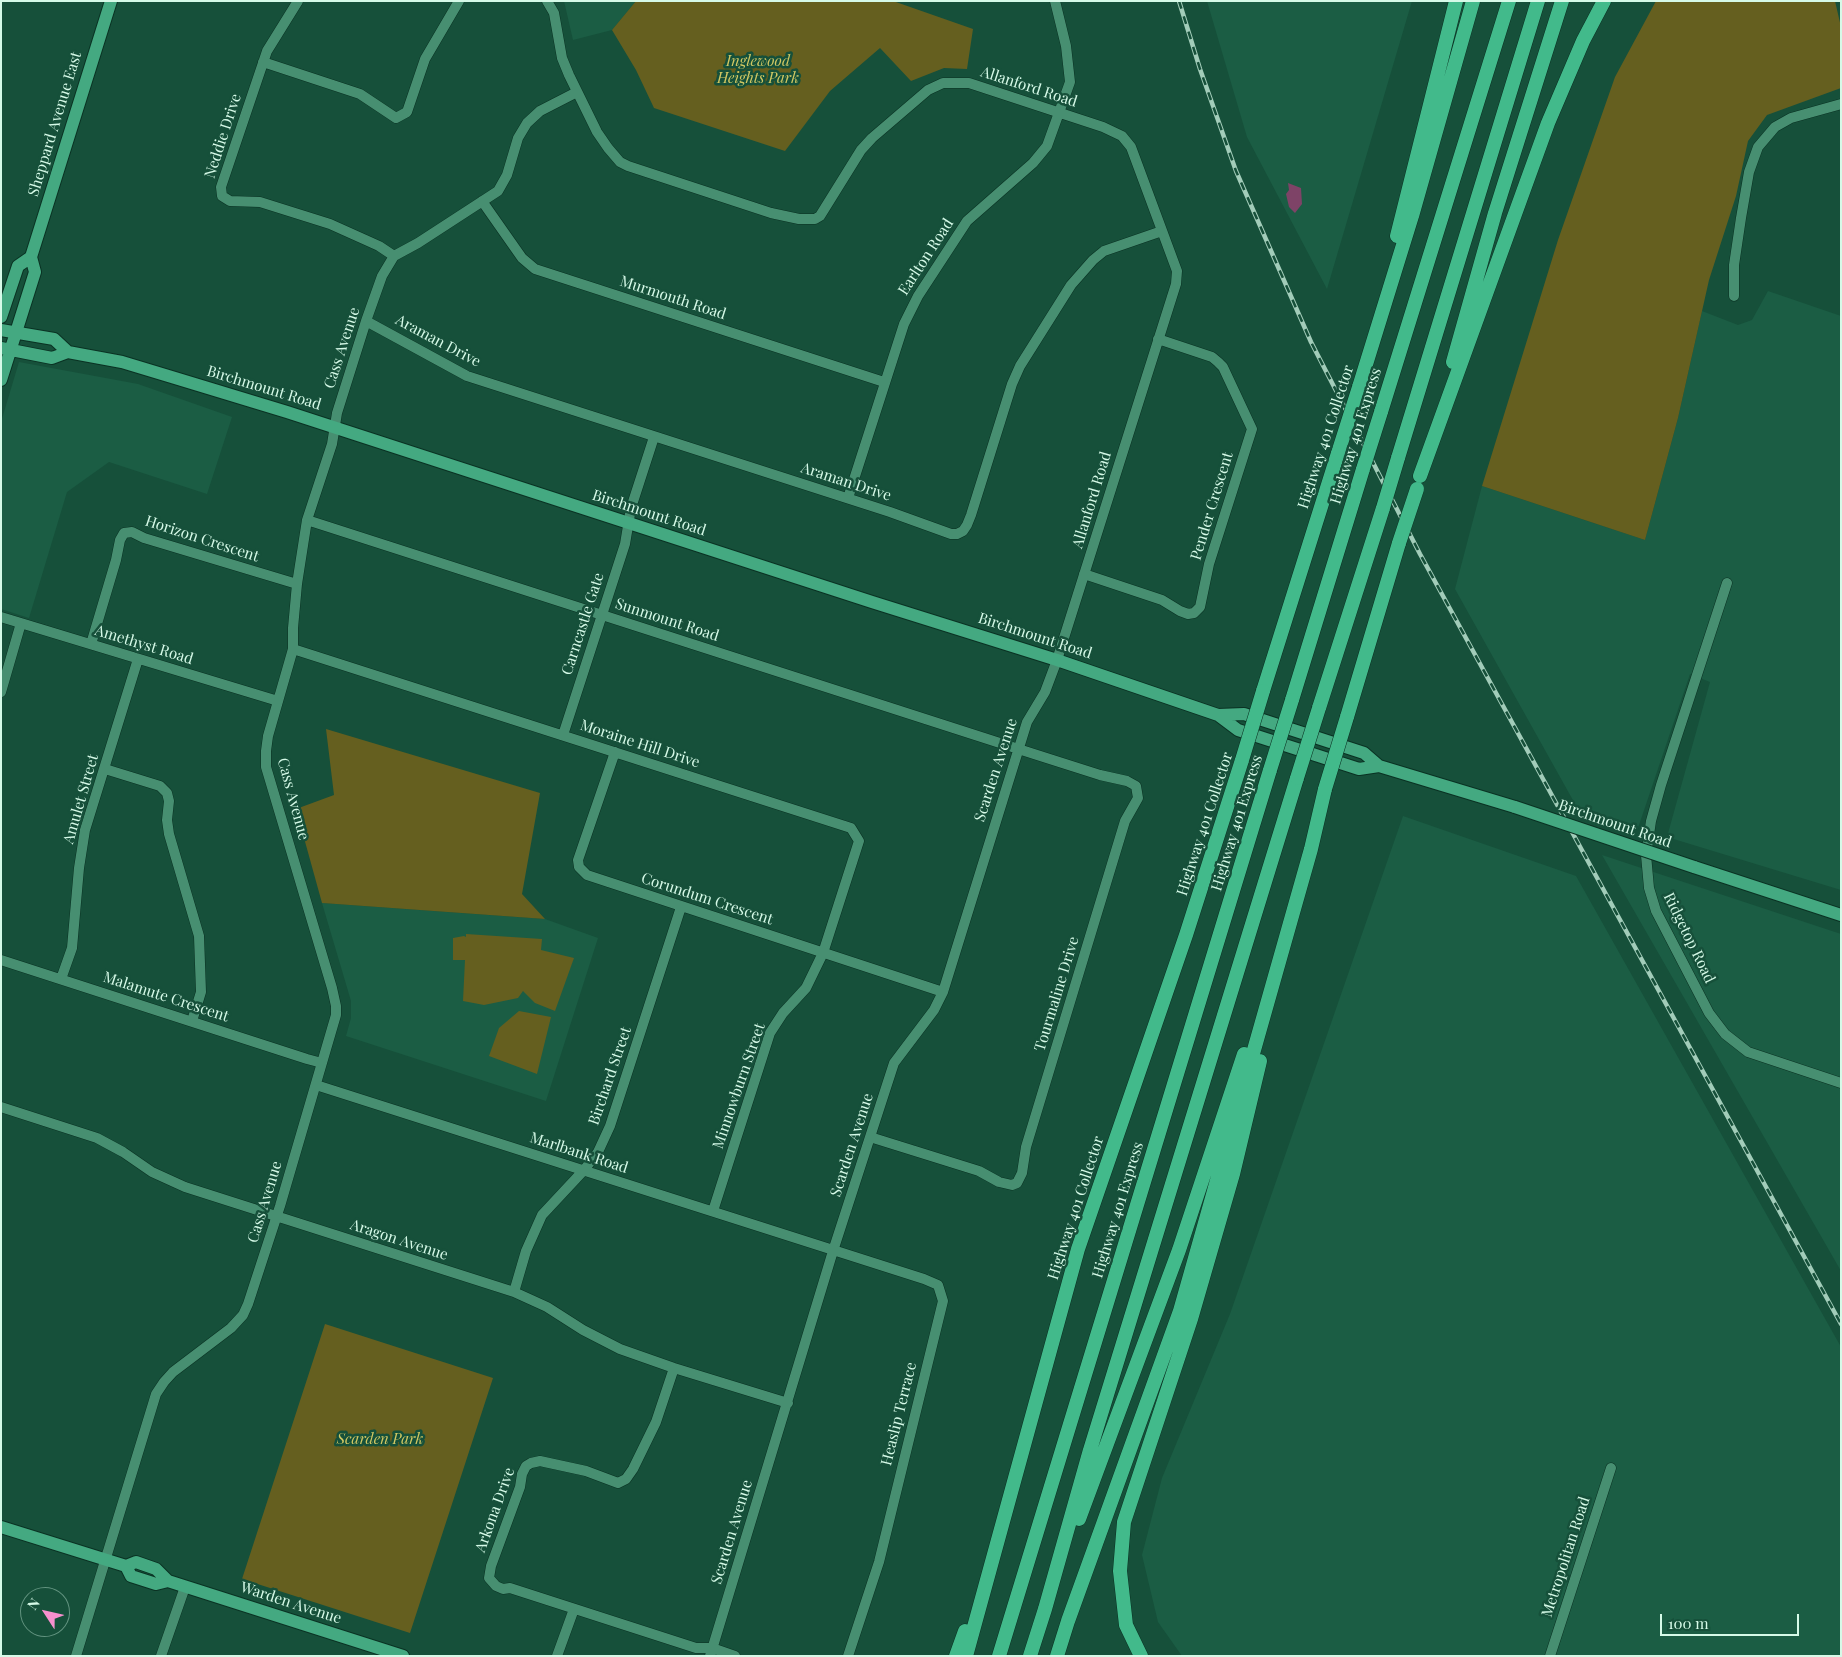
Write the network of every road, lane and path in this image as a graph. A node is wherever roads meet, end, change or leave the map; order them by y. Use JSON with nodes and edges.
{"nodes":[{"id":1,"x":110,"y":1,"type":"edge"},
{"id":2,"x":298,"y":1,"type":"edge"},
{"id":3,"x":459,"y":1,"type":"edge"},
{"id":4,"x":547,"y":1,"type":"edge"},
{"id":5,"x":1055,"y":1,"type":"edge"},
{"id":6,"x":1456,"y":1,"type":"edge"},
{"id":7,"x":1473,"y":1,"type":"edge"},
{"id":8,"x":1509,"y":1,"type":"edge"},
{"id":9,"x":1538,"y":1,"type":"edge"},
{"id":10,"x":1562,"y":1,"type":"edge"},
{"id":11,"x":1604,"y":1,"type":"edge"},
{"id":12,"x":263,"y":62,"type":"junction"},
{"id":13,"x":577,"y":92,"type":"junction"},
{"id":14,"x":1841,"y":104,"type":"edge"},
{"id":15,"x":1059,"y":113,"type":"junction"},
{"id":16,"x":482,"y":202,"type":"junction"},
{"id":17,"x":1162,"y":231,"type":"junction"},
{"id":18,"x":30,"y":256,"type":"junction"},
{"id":19,"x":394,"y":256,"type":"junction"},
{"id":20,"x":1392,"y":282,"type":"junction"},
{"id":21,"x":1734,"y":296,"type":"dead end"},
{"id":22,"x":1,"y":317,"type":"edge"},
{"id":23,"x":366,"y":321,"type":"junction"},
{"id":24,"x":1,"y":330,"type":"edge"},
{"id":25,"x":16,"y":332,"type":"junction"},
{"id":26,"x":1158,"y":339,"type":"junction"},
{"id":27,"x":6,"y":349,"type":"edge"},
{"id":28,"x":68,"y":352,"type":"junction"},
{"id":29,"x":1,"y":380,"type":"edge"},
{"id":30,"x":884,"y":382,"type":"junction"},
{"id":31,"x":333,"y":428,"type":"junction"},
{"id":32,"x":654,"y":437,"type":"junction"},
{"id":33,"x":1418,"y":482,"type":"junction"},
{"id":34,"x":848,"y":498,"type":"junction"},
{"id":35,"x":307,"y":520,"type":"junction"},
{"id":36,"x":629,"y":523,"type":"junction"},
{"id":37,"x":1084,"y":574,"type":"junction"},
{"id":38,"x":1727,"y":583,"type":"dead end"},
{"id":39,"x":297,"y":584,"type":"junction"},
{"id":40,"x":602,"y":614,"type":"junction"},
{"id":41,"x":1,"y":617,"type":"edge"},
{"id":42,"x":21,"y":623,"type":"junction"},
{"id":43,"x":91,"y":644,"type":"junction"},
{"id":44,"x":293,"y":649,"type":"junction"},
{"id":45,"x":138,"y":659,"type":"junction"},
{"id":46,"x":1057,"y":660,"type":"junction"},
{"id":47,"x":1,"y":692,"type":"edge"},
{"id":48,"x":278,"y":701,"type":"junction"},
{"id":49,"x":1218,"y":715,"type":"junction"},
{"id":50,"x":563,"y":734,"type":"junction"},
{"id":51,"x":1018,"y":748,"type":"junction"},
{"id":52,"x":615,"y":752,"type":"junction"},
{"id":53,"x":1379,"y":766,"type":"junction"},
{"id":54,"x":105,"y":769,"type":"junction"},
{"id":55,"x":1311,"y":849,"type":"junction"},
{"id":56,"x":681,"y":907,"type":"junction"},
{"id":57,"x":1841,"y":915,"type":"edge"},
{"id":58,"x":823,"y":952,"type":"junction"},
{"id":59,"x":1,"y":960,"type":"edge"},
{"id":60,"x":61,"y":979,"type":"junction"},
{"id":61,"x":943,"y":992,"type":"junction"},
{"id":62,"x":192,"y":1021,"type":"junction"},
{"id":63,"x":322,"y":1063,"type":"junction"},
{"id":64,"x":1841,"y":1084,"type":"edge"},
{"id":65,"x":316,"y":1085,"type":"junction"},
{"id":66,"x":1,"y":1107,"type":"edge"},
{"id":67,"x":870,"y":1137,"type":"junction"},
{"id":68,"x":584,"y":1170,"type":"junction"},
{"id":69,"x":713,"y":1211,"type":"junction"},
{"id":70,"x":277,"y":1216,"type":"junction"},
{"id":71,"x":833,"y":1251,"type":"junction"},
{"id":72,"x":514,"y":1292,"type":"junction"},
{"id":73,"x":674,"y":1368,"type":"junction"},
{"id":74,"x":788,"y":1403,"type":"junction"},
{"id":75,"x":1611,"y":1468,"type":"dead end"},
{"id":76,"x":1,"y":1527,"type":"edge"},
{"id":77,"x":994,"y":1558,"type":"junction"},
{"id":78,"x":105,"y":1559,"type":"junction"},
{"id":79,"x":186,"y":1587,"type":"junction"},
{"id":80,"x":574,"y":1609,"type":"junction"},
{"id":81,"x":1045,"y":1609,"type":"junction"},
{"id":82,"x":711,"y":1652,"type":"edge"},
{"id":83,"x":76,"y":1656,"type":"edge"},
{"id":84,"x":162,"y":1656,"type":"edge"},
{"id":85,"x":404,"y":1656,"type":"edge"},
{"id":86,"x":557,"y":1656,"type":"edge"},
{"id":87,"x":735,"y":1656,"type":"edge"},
{"id":88,"x":848,"y":1656,"type":"edge"},
{"id":89,"x":956,"y":1656,"type":"edge"},
{"id":90,"x":966,"y":1656,"type":"edge"},
{"id":91,"x":999,"y":1656,"type":"edge"},
{"id":92,"x":1030,"y":1656,"type":"edge"},
{"id":93,"x":1057,"y":1656,"type":"edge"},
{"id":94,"x":1141,"y":1656,"type":"edge"},
{"id":95,"x":1550,"y":1656,"type":"edge"}],
"edges":[{"from":1,"to":18,"type":"main road","name":"Sheppard Avenue East"},
{"from":2,"to":12,"type":"street","name":"Neddie Drive"},
{"from":3,"to":12,"type":"street"},
{"from":4,"to":13,"type":"street","name":"Allanford Road"},
{"from":5,"to":15,"type":"street","name":"Earlton Road"},
{"from":6,"to":20,"type":"highway"},
{"from":7,"to":20,"type":"highway","name":"Highway 401 Collector"},
{"from":8,"to":91,"type":"highway","name":"Highway 401 Express","bridge":true},
{"from":9,"to":81,"type":"highway","bridge":true},
{"from":10,"to":33,"type":"highway"},
{"from":11,"to":33,"type":"highway"},
{"from":12,"to":19,"type":"street","name":"Neddie Drive"},
{"from":13,"to":15,"type":"street","name":"Allanford Road"},
{"from":13,"to":16,"type":"street"},
{"from":14,"to":21,"type":"street"},
{"from":15,"to":17,"type":"street","name":"Allanford Road"},
{"from":15,"to":30,"type":"street","name":"Earlton Road"},
{"from":16,"to":19,"type":"street"},
{"from":16,"to":30,"type":"street","name":"Murmouth Road"},
{"from":17,"to":26,"type":"street","name":"Allanford Road"},
{"from":17,"to":34,"type":"street","name":"Araman Drive"},
{"from":18,"to":22,"type":"main road","name":"Sheppard Avenue East"},
{"from":18,"to":25,"type":"main road","name":"Sheppard Avenue East"},
{"from":19,"to":23,"type":"street","name":"Cass Avenue"},
{"from":20,"to":77,"type":"highway","name":"Highway 401 Collector","bridge":true},
{"from":23,"to":31,"type":"street","name":"Cass Avenue"},
{"from":23,"to":32,"type":"street","name":"Araman Drive"},
{"from":24,"to":25,"type":"main road","name":"Birchmount Road"},
{"from":25,"to":27,"type":"main road","name":"Sheppard Avenue East"},
{"from":25,"to":28,"type":"main road","name":"Birchmount Road"},
{"from":26,"to":37,"type":"street","name":"Allanford Road"},
{"from":26,"to":37,"type":"street","name":"Pender Crescent"},
{"from":27,"to":28,"type":"main road","name":"Birchmount Road"},
{"from":27,"to":29,"type":"main road","name":"Sheppard Avenue East"},
{"from":28,"to":31,"type":"main road","name":"Birchmount Road"},
{"from":30,"to":34,"type":"street","name":"Earlton Road"},
{"from":31,"to":35,"type":"street","name":"Cass Avenue"},
{"from":31,"to":36,"type":"main road","name":"Birchmount Road"},
{"from":32,"to":34,"type":"street","name":"Araman Drive"},
{"from":32,"to":36,"type":"street","name":"Carncastle Gate"},
{"from":33,"to":55,"type":"highway","bridge":true},
{"from":35,"to":39,"type":"street","name":"Cass Avenue"},
{"from":35,"to":40,"type":"street","name":"Sunmount Road"},
{"from":36,"to":40,"type":"street","name":"Carncastle Gate"},
{"from":36,"to":46,"type":"main road","name":"Birchmount Road"},
{"from":37,"to":46,"type":"street","name":"Allanford Road"},
{"from":38,"to":64,"type":"street","name":"Ridgetop Road"},
{"from":39,"to":43,"type":"street","name":"Horizon Crescent"},
{"from":39,"to":44,"type":"street","name":"Cass Avenue"},
{"from":40,"to":50,"type":"street","name":"Carncastle Gate"},
{"from":40,"to":51,"type":"street","name":"Sunmount Road"},
{"from":41,"to":42,"type":"street","name":"Amethyst Road"},
{"from":42,"to":43,"type":"street","name":"Amethyst Road"},
{"from":42,"to":47,"type":"street"},
{"from":43,"to":45,"type":"street","name":"Amethyst Road"},
{"from":44,"to":48,"type":"street","name":"Cass Avenue"},
{"from":44,"to":50,"type":"street","name":"Moraine Hill Drive"},
{"from":45,"to":48,"type":"street","name":"Amethyst Road"},
{"from":45,"to":54,"type":"street","name":"Amulet Street"},
{"from":46,"to":49,"type":"main road","name":"Birchmount Road"},
{"from":46,"to":51,"type":"street","name":"Scarden Avenue"},
{"from":48,"to":63,"type":"street","name":"Cass Avenue"},
{"from":49,"to":53,"type":"main road","name":"Birchmount Road"},
{"from":49,"to":53,"type":"main road","name":"Birchmount Road"},
{"from":50,"to":52,"type":"street","name":"Moraine Hill Drive"},
{"from":51,"to":61,"type":"street","name":"Scarden Avenue"},
{"from":51,"to":67,"type":"street","name":"Tourmaline Drive"},
{"from":52,"to":56,"type":"street","name":"Corundum Crescent"},
{"from":52,"to":58,"type":"street","name":"Moraine Hill Drive"},
{"from":53,"to":57,"type":"main road","name":"Birchmount Road","bridge":true},
{"from":54,"to":60,"type":"street","name":"Amulet Street"},
{"from":54,"to":62,"type":"street"},
{"from":55,"to":81,"type":"highway"},
{"from":55,"to":93,"type":"highway"},
{"from":55,"to":94,"type":"highway"},
{"from":56,"to":58,"type":"street","name":"Corundum Crescent"},
{"from":56,"to":68,"type":"street","name":"Birchard Street"},
{"from":58,"to":61,"type":"street","name":"Corundum Crescent"},
{"from":58,"to":69,"type":"street","name":"Minnowburn Street"},
{"from":59,"to":60,"type":"street","name":"Malamute Crescent"},
{"from":60,"to":62,"type":"street","name":"Malamute Crescent"},
{"from":61,"to":67,"type":"street","name":"Scarden Avenue"},
{"from":62,"to":63,"type":"street","name":"Malamute Crescent"},
{"from":63,"to":65,"type":"street","name":"Cass Avenue"},
{"from":65,"to":68,"type":"street","name":"Marlbank Road"},
{"from":65,"to":70,"type":"street","name":"Cass Avenue"},
{"from":66,"to":70,"type":"street","name":"Aragon Avenue"},
{"from":67,"to":71,"type":"street","name":"Scarden Avenue"},
{"from":68,"to":69,"type":"street","name":"Marlbank Road"},
{"from":68,"to":72,"type":"street","name":"Birchard Street"},
{"from":69,"to":71,"type":"street","name":"Marlbank Road"},
{"from":70,"to":72,"type":"street","name":"Aragon Avenue"},
{"from":70,"to":78,"type":"street","name":"Cass Avenue"},
{"from":71,"to":74,"type":"street","name":"Scarden Avenue"},
{"from":71,"to":88,"type":"street","name":"Heaslip Terrace"},
{"from":72,"to":73,"type":"street","name":"Aragon Avenue"},
{"from":73,"to":74,"type":"street","name":"Aragon Avenue"},
{"from":73,"to":80,"type":"street","name":"Arkona Drive"},
{"from":74,"to":82,"type":"street","name":"Scarden Avenue"},
{"from":75,"to":95,"type":"street","name":"Metropolitan Road"},
{"from":76,"to":78,"type":"main road","name":"Warden Avenue"},
{"from":77,"to":89,"type":"highway"},
{"from":77,"to":90,"type":"highway","name":"Highway 401 Collector"},
{"from":78,"to":79,"type":"main road","name":"Warden Avenue"},
{"from":78,"to":83,"type":"street","name":"Cass Avenue"},
{"from":79,"to":84,"type":"street"},
{"from":79,"to":85,"type":"main road","name":"Warden Avenue"},
{"from":80,"to":82,"type":"street","name":"Arkona Drive"},
{"from":80,"to":86,"type":"street"},
{"from":81,"to":92,"type":"highway"},
{"from":82,"to":87,"type":"street"}]}
